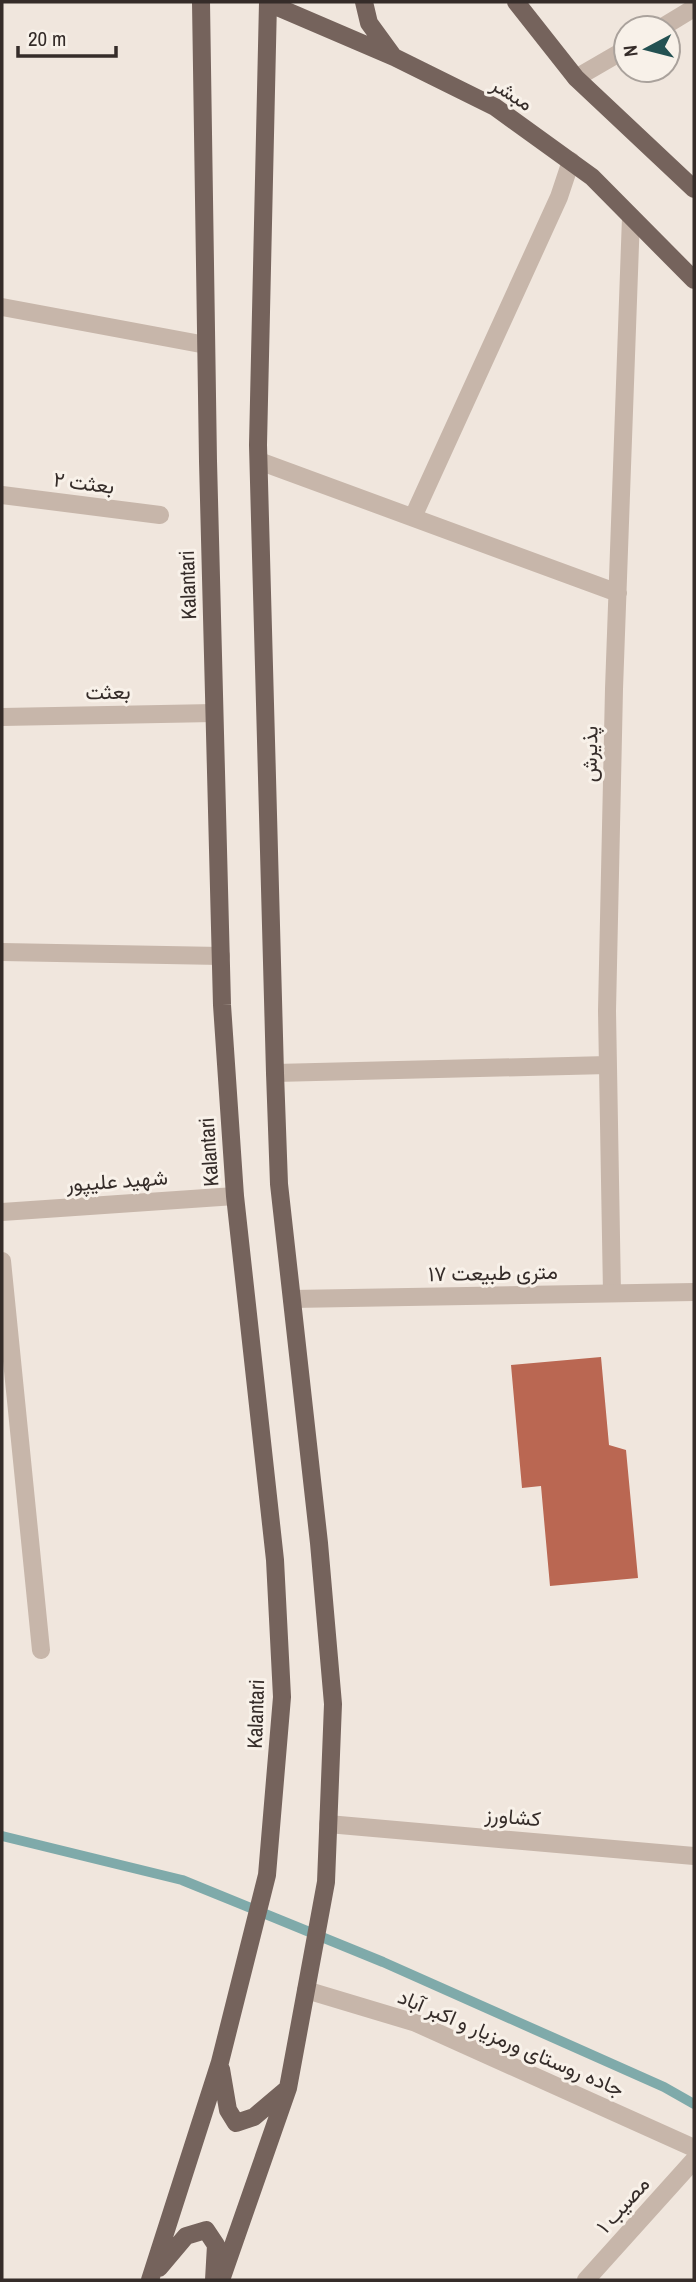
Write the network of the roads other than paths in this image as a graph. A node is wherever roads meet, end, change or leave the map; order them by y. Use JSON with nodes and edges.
{"nodes":[{"id":1,"x":201,"y":2,"type":"edge"},
{"id":2,"x":268,"y":2,"type":"edge"},
{"id":3,"x":364,"y":2,"type":"edge"},
{"id":4,"x":516,"y":2,"type":"edge"},
{"id":5,"x":394,"y":57,"type":"junction"},
{"id":6,"x":612,"y":57,"type":"edge"},
{"id":7,"x":576,"y":78,"type":"junction"},
{"id":8,"x":571,"y":161,"type":"junction"},
{"id":9,"x":694,"y":189,"type":"edge"},
{"id":10,"x":631,"y":217,"type":"junction"},
{"id":11,"x":694,"y":280,"type":"edge"},
{"id":12,"x":2,"y":307,"type":"edge"},
{"id":13,"x":206,"y":345,"type":"junction"},
{"id":14,"x":259,"y":461,"type":"junction"},
{"id":15,"x":2,"y":495,"type":"edge"},
{"id":16,"x":160,"y":515,"type":"dead end"},
{"id":17,"x":413,"y":517,"type":"junction"},
{"id":18,"x":618,"y":593,"type":"junction"},
{"id":19,"x":214,"y":713,"type":"junction"},
{"id":20,"x":2,"y":717,"type":"edge"},
{"id":21,"x":2,"y":952,"type":"edge"},
{"id":22,"x":220,"y":956,"type":"junction"},
{"id":23,"x":608,"y":1065,"type":"junction"},
{"id":24,"x":275,"y":1073,"type":"junction"},
{"id":25,"x":235,"y":1196,"type":"junction"},
{"id":26,"x":2,"y":1212,"type":"edge"},
{"id":27,"x":2,"y":1261,"type":"edge"},
{"id":28,"x":694,"y":1292,"type":"edge"},
{"id":29,"x":612,"y":1293,"type":"junction"},
{"id":30,"x":292,"y":1299,"type":"junction"},
{"id":31,"x":41,"y":1650,"type":"dead end"},
{"id":32,"x":328,"y":1824,"type":"junction"},
{"id":33,"x":694,"y":1856,"type":"edge"},
{"id":34,"x":306,"y":1990,"type":"junction"},
{"id":35,"x":220,"y":2062,"type":"junction"},
{"id":36,"x":288,"y":2088,"type":"junction"},
{"id":37,"x":694,"y":2148,"type":"edge"},
{"id":38,"x":694,"y":2160,"type":"edge"},
{"id":39,"x":151,"y":2278,"type":"edge"},
{"id":40,"x":214,"y":2280,"type":"edge"},
{"id":41,"x":221,"y":2280,"type":"edge"},
{"id":42,"x":586,"y":2280,"type":"edge"}],
"edges":[{"from":1,"to":13,"type":"main road","name":"Kalantari"},
{"from":2,"to":5,"type":"main road","name":"مبشر"},
{"from":2,"to":14,"type":"main road"},
{"from":3,"to":5,"type":"main road"},
{"from":4,"to":7,"type":"main road"},
{"from":5,"to":8,"type":"main road","name":"مبشر"},
{"from":6,"to":7,"type":"street"},
{"from":7,"to":9,"type":"main road"},
{"from":8,"to":10,"type":"main road","name":"مبشر"},
{"from":8,"to":17,"type":"street"},
{"from":10,"to":11,"type":"main road","name":"مبشر"},
{"from":10,"to":18,"type":"street","name":"پذیرش"},
{"from":12,"to":13,"type":"street"},
{"from":13,"to":19,"type":"main road","name":"Kalantari"},
{"from":14,"to":17,"type":"street"},
{"from":14,"to":24,"type":"main road"},
{"from":15,"to":16,"type":"street","name":"بعثت ۲"},
{"from":17,"to":18,"type":"street"},
{"from":18,"to":23,"type":"street","name":"پذیرش"},
{"from":19,"to":20,"type":"street","name":"بعثت"},
{"from":19,"to":22,"type":"main road","name":"Kalantari"},
{"from":21,"to":22,"type":"street"},
{"from":22,"to":25,"type":"main road","name":"Kalantari"},
{"from":23,"to":24,"type":"street"},
{"from":23,"to":29,"type":"street","name":"پذیرش"},
{"from":24,"to":30,"type":"main road"},
{"from":25,"to":26,"type":"street","name":"شهید علیپور"},
{"from":25,"to":35,"type":"main road","name":"Kalantari"},
{"from":27,"to":31,"type":"street"},
{"from":28,"to":29,"type":"street","name":"۱۷ متری طبیعت"},
{"from":29,"to":30,"type":"street","name":"۱۷ متری طبیعت"},
{"from":30,"to":32,"type":"main road"},
{"from":32,"to":33,"type":"street","name":"کشاورز"},
{"from":32,"to":34,"type":"main road"},
{"from":34,"to":36,"type":"main road"},
{"from":34,"to":37,"type":"street","name":"جاده روستای ورمزیار و اکبر آباد"},
{"from":35,"to":36,"type":"main road"},
{"from":35,"to":39,"type":"main road","name":"Kalantari"},
{"from":36,"to":41,"type":"main road"},
{"from":38,"to":42,"type":"street","name":"مصیب ۱"},
{"from":39,"to":40,"type":"main road"}]}
